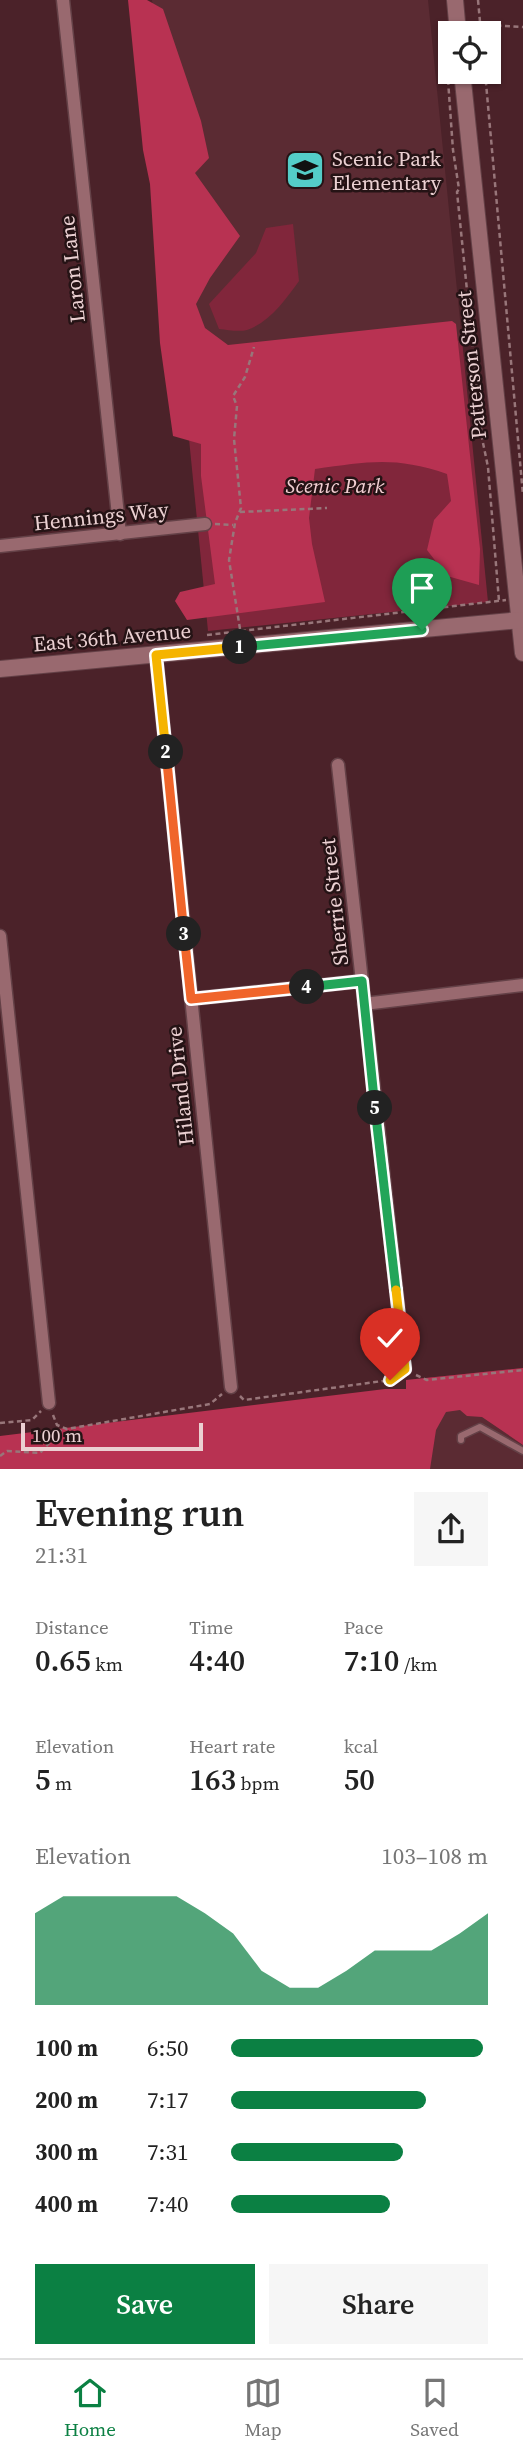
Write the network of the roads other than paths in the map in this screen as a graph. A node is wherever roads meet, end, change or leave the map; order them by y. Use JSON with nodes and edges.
{"nodes":[{"id":1,"x":63,"y":0,"type":"edge"},
{"id":2,"x":455,"y":0,"type":"edge"},
{"id":3,"x":453,"y":21,"type":"edge"},
{"id":4,"x":463,"y":84,"type":"edge"},
{"id":5,"x":205,"y":524,"type":"road end"},
{"id":6,"x":120,"y":534,"type":"junction"},
{"id":7,"x":0,"y":546,"type":"edge"},
{"id":8,"x":520,"y":620,"type":"junction"},
{"id":9,"x":523,"y":653,"type":"edge"},
{"id":10,"x":156,"y":655,"type":"junction"},
{"id":11,"x":0,"y":668,"type":"edge"},
{"id":12,"x":338,"y":765,"type":"dead end"},
{"id":13,"x":0,"y":936,"type":"edge"},
{"id":14,"x":362,"y":981,"type":"junction"},
{"id":15,"x":523,"y":985,"type":"edge"},
{"id":16,"x":191,"y":999,"type":"junction"},
{"id":17,"x":364,"y":1004,"type":"junction"},
{"id":18,"x":405,"y":1369,"type":"road end"},
{"id":19,"x":231,"y":1387,"type":"road end"},
{"id":20,"x":49,"y":1403,"type":"road end"},
{"id":21,"x":460,"y":1440,"type":"dead end"},
{"id":22,"x":523,"y":1451,"type":"edge"}],
"edges":[{"from":1,"to":6,"type":"street","name":"Laron Lane"},
{"from":2,"to":3,"type":"street"},
{"from":4,"to":8,"type":"street","name":"Patterson Street"},
{"from":5,"to":6,"type":"street","name":"Hennings Way"},
{"from":6,"to":7,"type":"street","name":"Hennings Way"},
{"from":8,"to":9,"type":"street","name":"Patterson Street"},
{"from":8,"to":10,"type":"street","name":"East 36th Avenue"},
{"from":10,"to":11,"type":"street","name":"East 36th Avenue"},
{"from":10,"to":16,"type":"street","name":"Hiland Drive"},
{"from":12,"to":14,"type":"street","name":"Sherrie Street"},
{"from":13,"to":20,"type":"street"},
{"from":14,"to":16,"type":"street"},
{"from":14,"to":17,"type":"street","name":"Sherrie Street"},
{"from":15,"to":17,"type":"street"},
{"from":16,"to":19,"type":"street","name":"Hiland Drive"},
{"from":17,"to":18,"type":"street","name":"Sherrie Street"},
{"from":21,"to":22,"type":"lane"}]}
